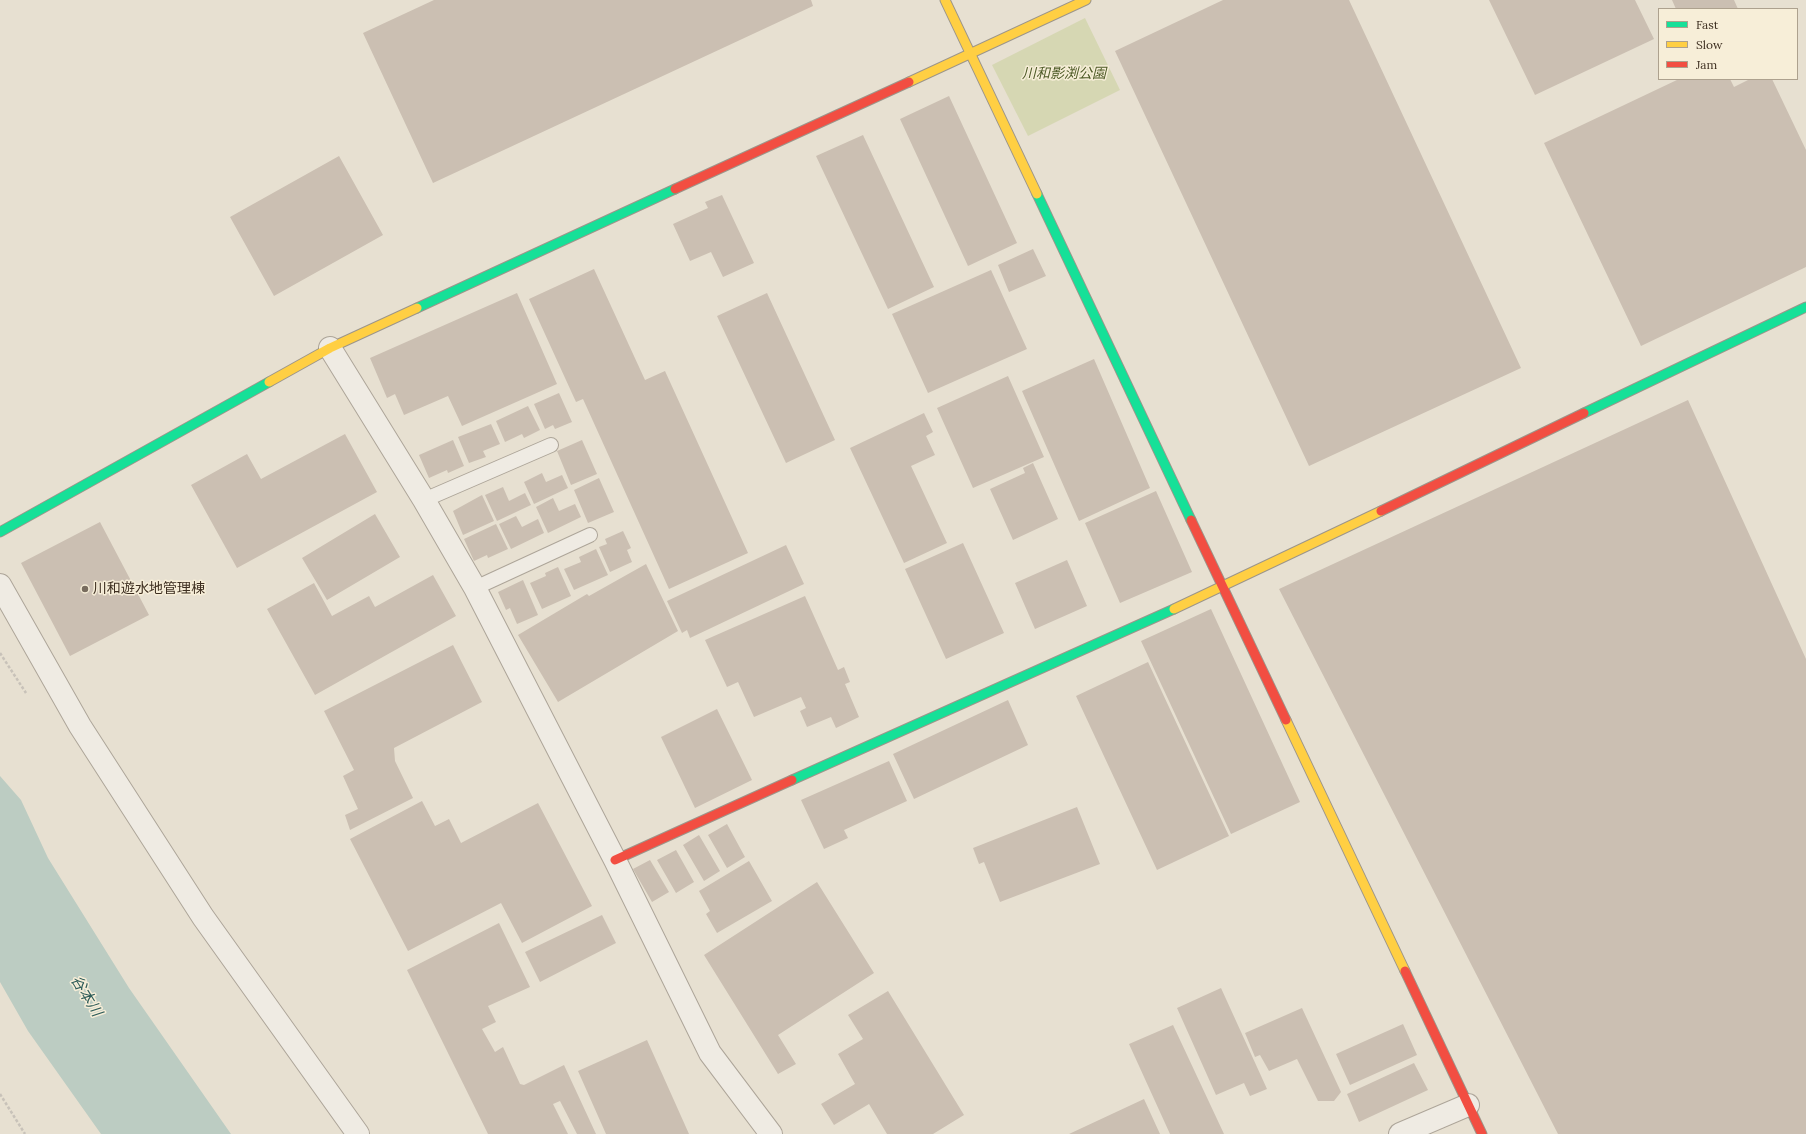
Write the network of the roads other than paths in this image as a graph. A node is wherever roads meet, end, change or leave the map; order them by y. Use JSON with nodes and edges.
{"nodes":[{"id":1,"x":945,"y":0,"type":"edge"},
{"id":2,"x":1086,"y":0,"type":"edge"},
{"id":3,"x":970,"y":55,"type":"junction"},
{"id":4,"x":1806,"y":307,"type":"edge"},
{"id":5,"x":330,"y":348,"type":"junction"},
{"id":6,"x":551,"y":445,"type":"dead end"},
{"id":7,"x":424,"y":500,"type":"junction"},
{"id":8,"x":0,"y":532,"type":"edge"},
{"id":9,"x":590,"y":535,"type":"dead end"},
{"id":10,"x":0,"y":585,"type":"edge"},
{"id":11,"x":1222,"y":586,"type":"junction"},
{"id":12,"x":475,"y":588,"type":"junction"},
{"id":13,"x":615,"y":860,"type":"junction"},
{"id":14,"x":1468,"y":1105,"type":"junction"},
{"id":15,"x":358,"y":1134,"type":"edge"},
{"id":16,"x":771,"y":1134,"type":"edge"},
{"id":17,"x":1400,"y":1134,"type":"edge"},
{"id":18,"x":1482,"y":1134,"type":"edge"}],
"edges":[{"from":1,"to":3,"type":"street"},
{"from":2,"to":3,"type":"street"},
{"from":3,"to":5,"type":"street"},
{"from":3,"to":11,"type":"street"},
{"from":4,"to":11,"type":"street"},
{"from":5,"to":7,"type":"street"},
{"from":5,"to":8,"type":"street"},
{"from":6,"to":7,"type":"lane"},
{"from":7,"to":12,"type":"street"},
{"from":9,"to":12,"type":"lane"},
{"from":10,"to":15,"type":"street"},
{"from":11,"to":13,"type":"street"},
{"from":11,"to":14,"type":"street"},
{"from":12,"to":13,"type":"street"},
{"from":13,"to":16,"type":"street"},
{"from":14,"to":17,"type":"street"},
{"from":14,"to":18,"type":"street"}]}
